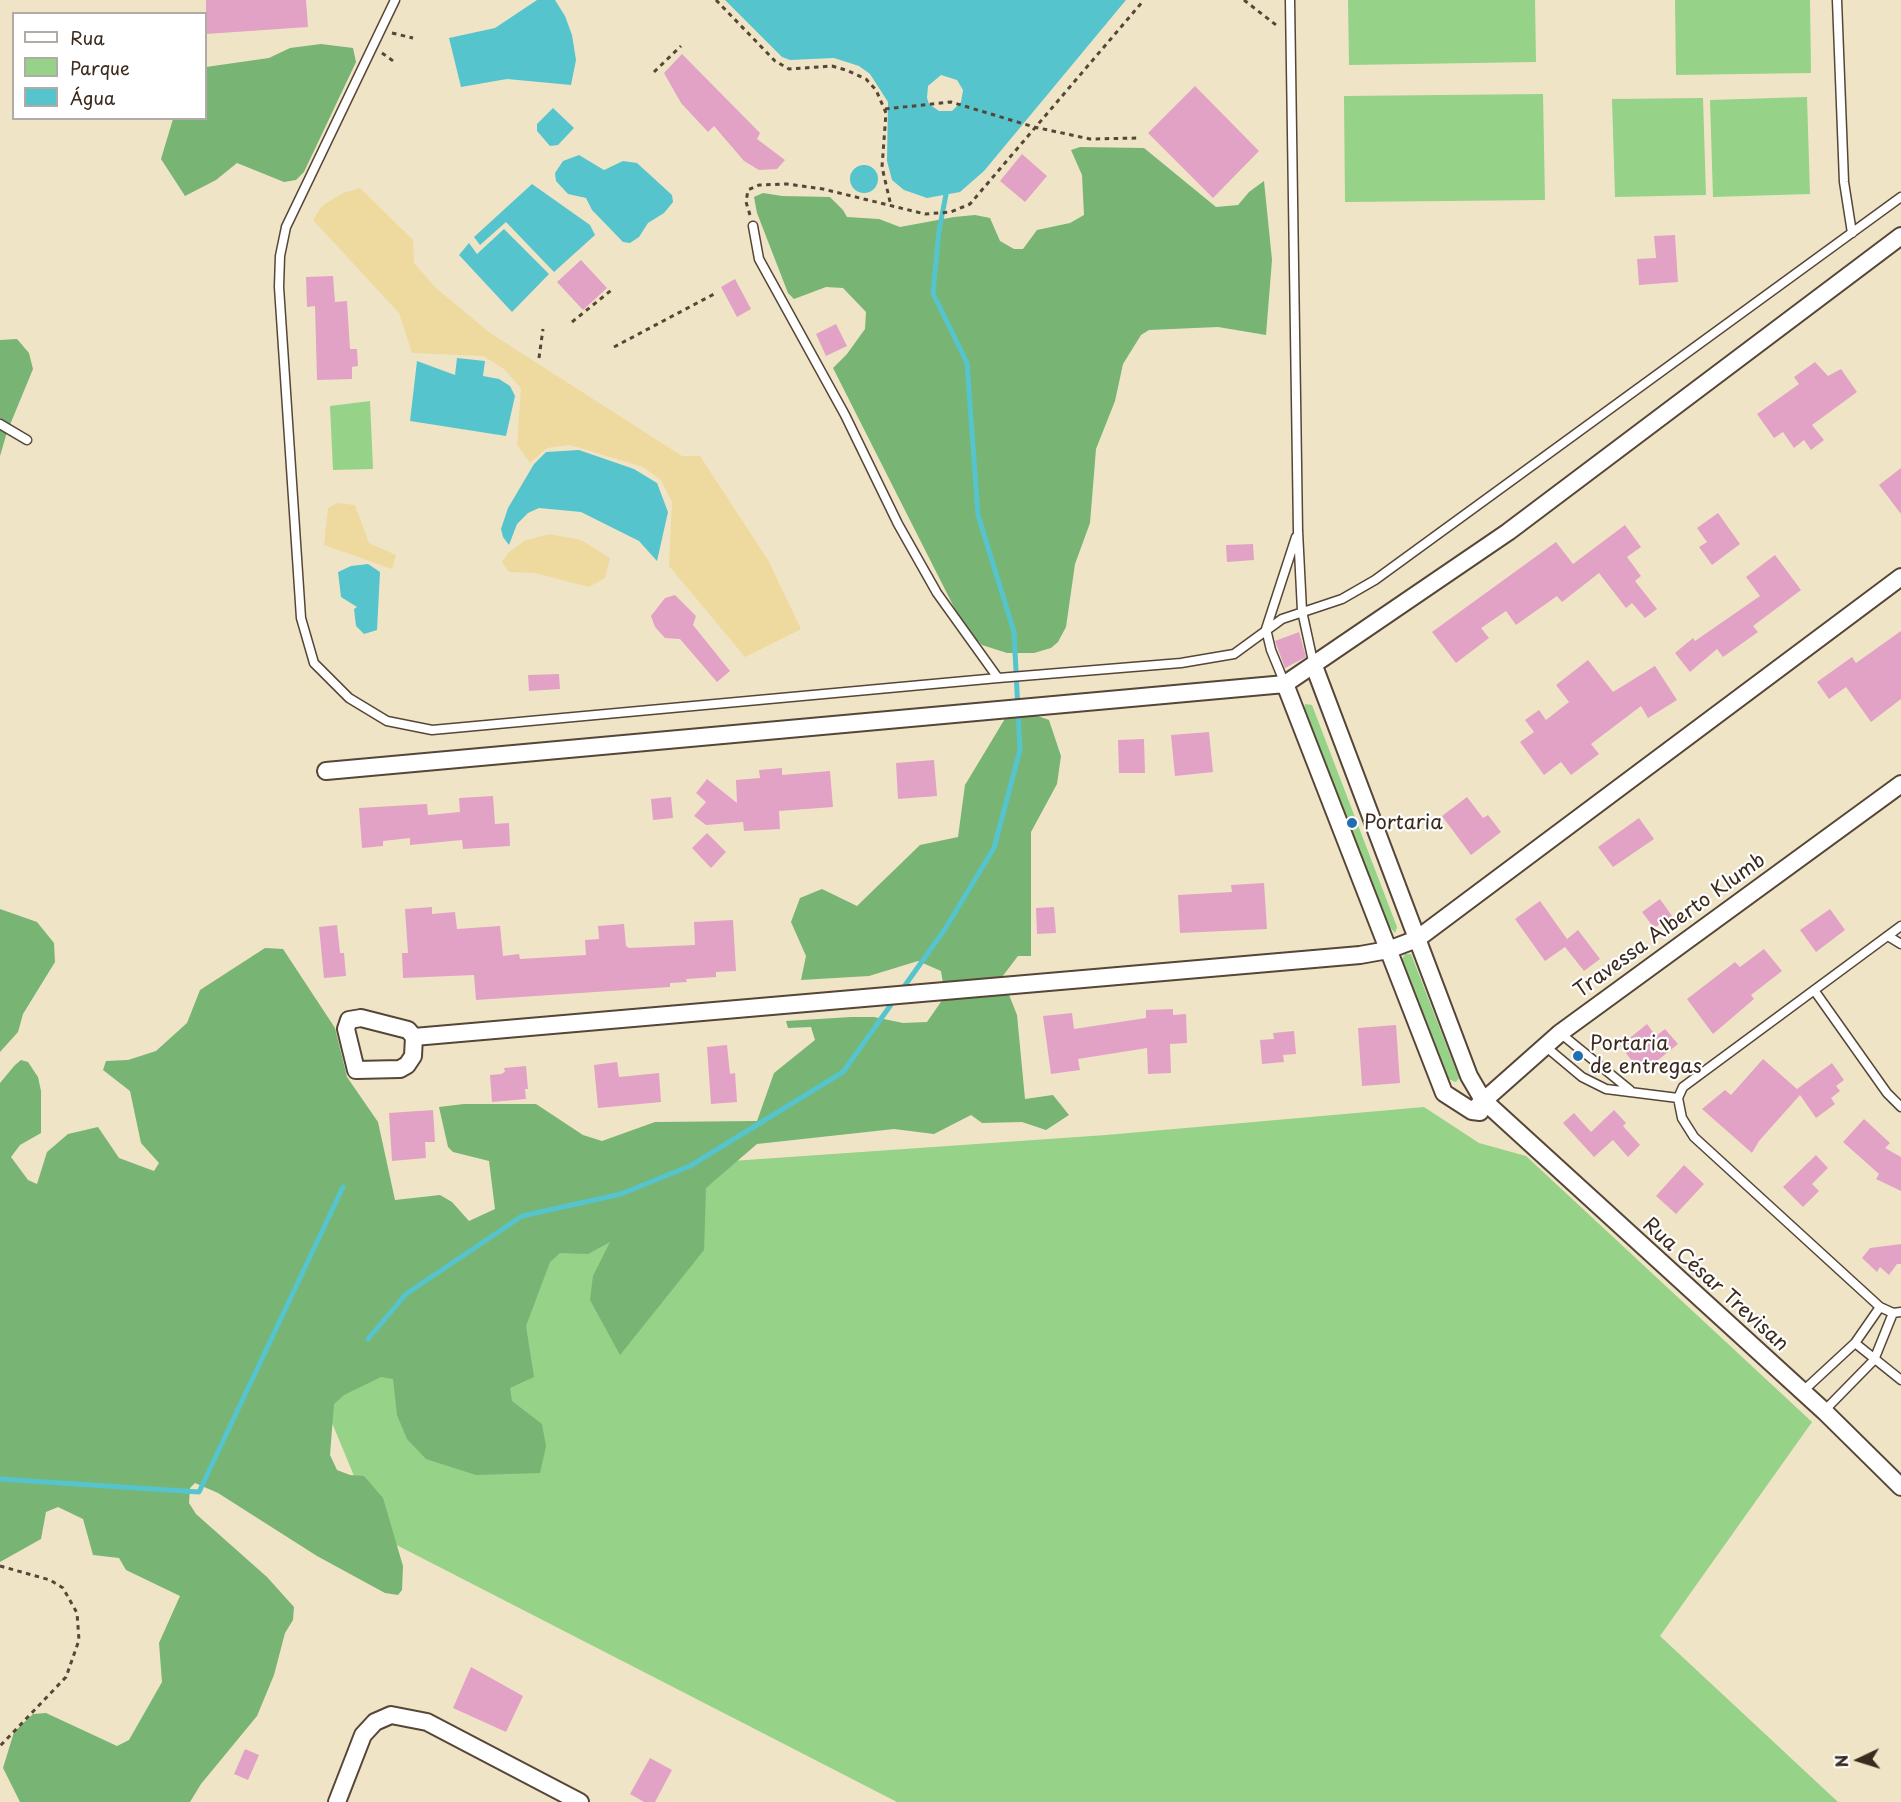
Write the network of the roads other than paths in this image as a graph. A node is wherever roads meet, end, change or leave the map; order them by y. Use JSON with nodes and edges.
{"nodes":[{"id":1,"x":396,"y":0,"type":"edge"},
{"id":2,"x":1290,"y":0,"type":"edge"},
{"id":3,"x":1837,"y":0,"type":"edge"},
{"id":4,"x":1901,"y":197,"type":"edge"},
{"id":5,"x":753,"y":226,"type":"road end"},
{"id":6,"x":1852,"y":233,"type":"junction"},
{"id":7,"x":1901,"y":236,"type":"edge"},
{"id":8,"x":0,"y":424,"type":"edge"},
{"id":9,"x":27,"y":440,"type":"dead end"},
{"id":10,"x":1298,"y":531,"type":"junction"},
{"id":11,"x":1901,"y":577,"type":"edge"},
{"id":12,"x":1302,"y":611,"type":"junction"},
{"id":13,"x":1266,"y":629,"type":"junction"},
{"id":14,"x":1314,"y":666,"type":"junction"},
{"id":15,"x":998,"y":678,"type":"junction"},
{"id":16,"x":1285,"y":684,"type":"junction"},
{"id":17,"x":326,"y":771,"type":"dead end"},
{"id":18,"x":1901,"y":784,"type":"edge"},
{"id":19,"x":1901,"y":926,"type":"edge"},
{"id":20,"x":1887,"y":936,"type":"junction"},
{"id":21,"x":1417,"y":939,"type":"junction"},
{"id":22,"x":1901,"y":944,"type":"edge"},
{"id":23,"x":1388,"y":950,"type":"junction"},
{"id":24,"x":1814,"y":990,"type":"junction"},
{"id":25,"x":1560,"y":1033,"type":"junction"},
{"id":26,"x":414,"y":1037,"type":"dead end"},
{"id":27,"x":1545,"y":1046,"type":"junction"},
{"id":28,"x":1633,"y":1092,"type":"junction"},
{"id":29,"x":1678,"y":1098,"type":"junction"},
{"id":30,"x":1478,"y":1105,"type":"junction"},
{"id":31,"x":1901,"y":1107,"type":"edge"},
{"id":32,"x":1880,"y":1307,"type":"junction"},
{"id":33,"x":1897,"y":1313,"type":"edge"},
{"id":34,"x":1855,"y":1343,"type":"junction"},
{"id":35,"x":1874,"y":1360,"type":"junction"},
{"id":36,"x":1901,"y":1380,"type":"edge"},
{"id":37,"x":1802,"y":1392,"type":"junction"},
{"id":38,"x":1824,"y":1411,"type":"junction"},
{"id":39,"x":1901,"y":1487,"type":"edge"},
{"id":40,"x":337,"y":1802,"type":"edge"},
{"id":41,"x":580,"y":1802,"type":"edge"}],
"edges":[{"from":1,"to":15,"type":"lane"},
{"from":2,"to":10,"type":"lane"},
{"from":3,"to":6,"type":"lane"},
{"from":4,"to":6,"type":"lane"},
{"from":5,"to":15,"type":"lane"},
{"from":6,"to":12,"type":"lane"},
{"from":7,"to":14,"type":"street"},
{"from":8,"to":9,"type":"lane"},
{"from":10,"to":12,"type":"lane"},
{"from":10,"to":13,"type":"lane"},
{"from":11,"to":21,"type":"street"},
{"from":12,"to":13,"type":"lane"},
{"from":12,"to":14,"type":"lane"},
{"from":13,"to":15,"type":"lane"},
{"from":13,"to":16,"type":"lane"},
{"from":14,"to":16,"type":"street"},
{"from":14,"to":21,"type":"street"},
{"from":16,"to":17,"type":"street"},
{"from":16,"to":23,"type":"street"},
{"from":18,"to":25,"type":"street","name":"Travessa Alberto Klumb"},
{"from":19,"to":20,"type":"lane"},
{"from":20,"to":22,"type":"lane"},
{"from":20,"to":24,"type":"lane"},
{"from":21,"to":23,"type":"street"},
{"from":21,"to":30,"type":"street"},
{"from":23,"to":26,"type":"street"},
{"from":23,"to":30,"type":"street"},
{"from":24,"to":29,"type":"lane"},
{"from":24,"to":31,"type":"lane"},
{"from":25,"to":27,"type":"street","name":"Travessa Alberto Klumb"},
{"from":25,"to":28,"type":"lane"},
{"from":27,"to":28,"type":"lane"},
{"from":27,"to":30,"type":"street","name":"Travessa Alberto Klumb"},
{"from":28,"to":29,"type":"lane"},
{"from":29,"to":32,"type":"lane"},
{"from":30,"to":37,"type":"street","name":"Rua César Trevisan"},
{"from":32,"to":33,"type":"lane"},
{"from":32,"to":34,"type":"lane"},
{"from":33,"to":35,"type":"lane"},
{"from":34,"to":35,"type":"lane"},
{"from":34,"to":37,"type":"lane"},
{"from":35,"to":36,"type":"lane"},
{"from":35,"to":38,"type":"lane"},
{"from":37,"to":38,"type":"street","name":"Rua César Trevisan"},
{"from":38,"to":39,"type":"street","name":"Rua César Trevisan"},
{"from":40,"to":41,"type":"street"}]}
